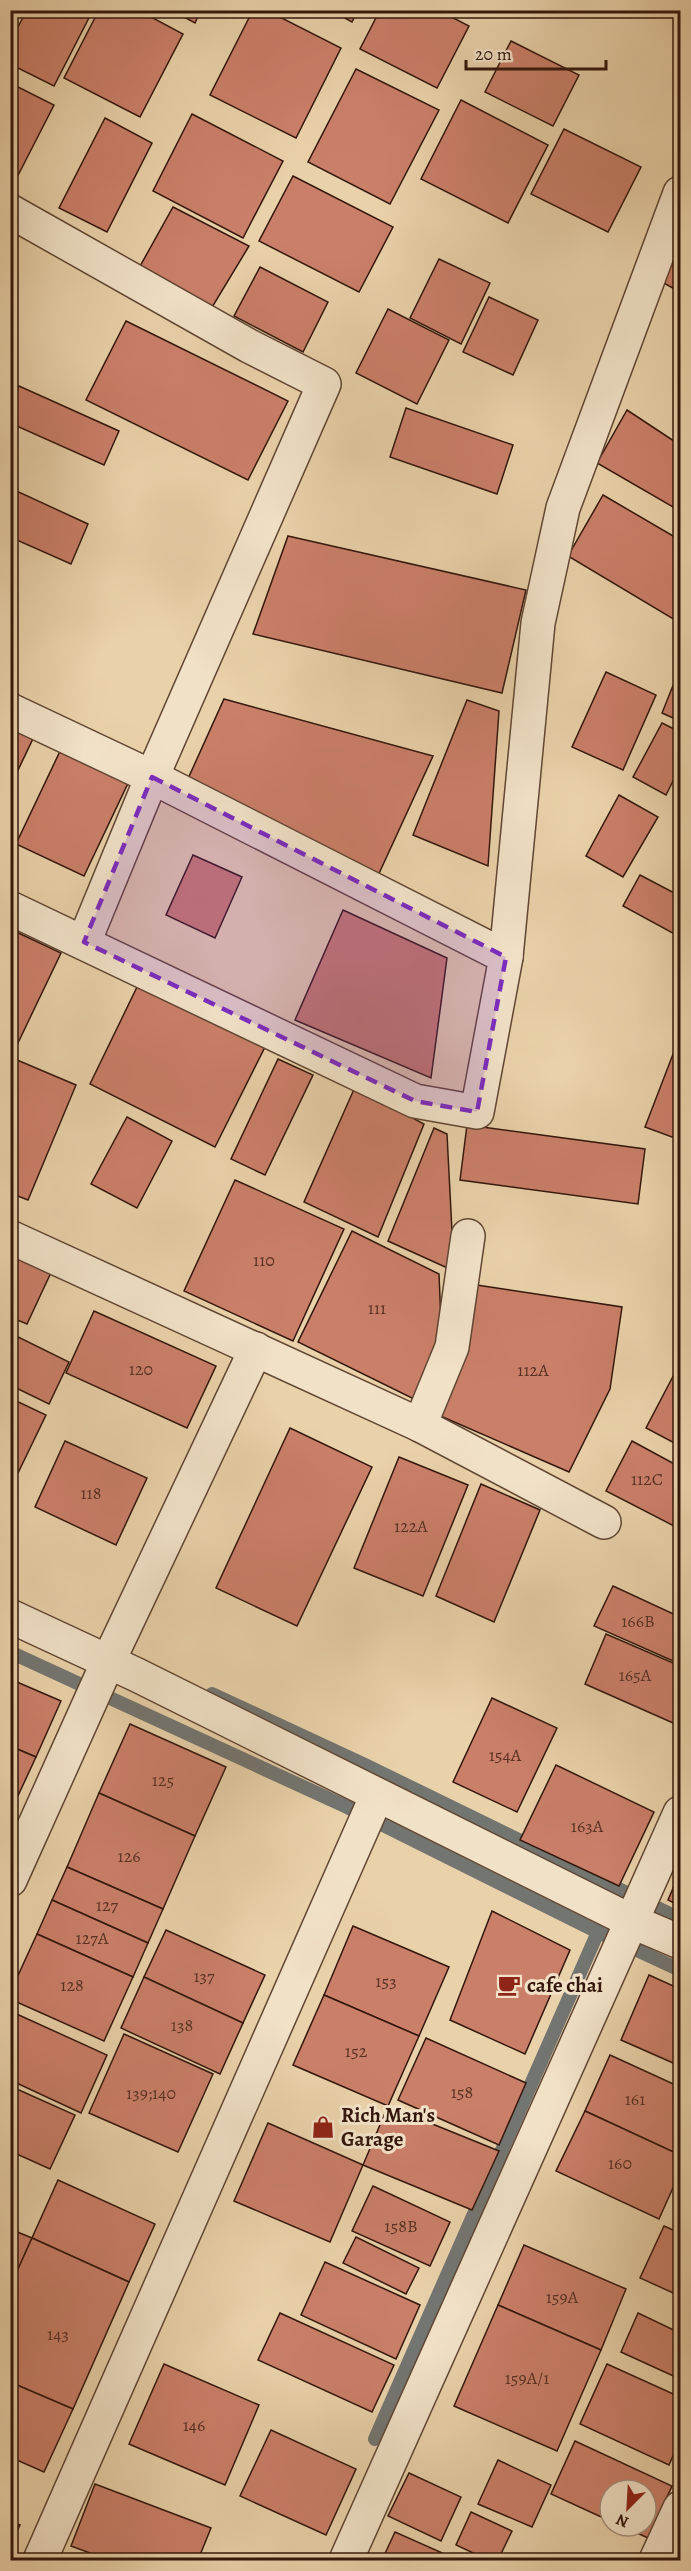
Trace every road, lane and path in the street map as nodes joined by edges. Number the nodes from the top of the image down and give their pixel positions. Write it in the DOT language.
graph roads {
  1 [pos="681,193"];
  2 [pos="10,211"];
  3 [pos="10,710"];
  4 [pos="152,777"];
  5 [pos="10,908"];
  6 [pos="84,942"];
  7 [pos="506,957"];
  8 [pos="468,1236"];
  9 [pos="10,1237"];
  10 [pos="256,1349"];
  11 [pos="420,1425"];
  12 [pos="604,1522"];
  13 [pos="10,1616"];
  14 [pos="108,1662"];
  15 [pos="378,1795"];
  16 [pos="681,1813"];
  17 [pos="10,1880"];
  18 [pos="632,1923"];
  19 [pos="681,1942"];
  20 [pos="681,2508"];
  21 [pos="40,2560"];
  22 [pos="346,2560"];
  23 [pos="656,2560"];
  1 -- 7 [label="street"];
  2 -- 4 [label="street"];
  3 -- 4 [label="street"];
  4 -- 6 [label="street"];
  4 -- 7 [label="street"];
  5 -- 6 [label="street"];
  6 -- 7 [label="street"];
  8 -- 11 [label="street"];
  9 -- 10 [label="street"];
  10 -- 11 [label="street"];
  10 -- 14 [label="street"];
  11 -- 12 [label="street"];
  13 -- 14 [label="street"];
  14 -- 15 [label="street"];
  14 -- 17 [label="street"];
  15 -- 18 [label="street"];
  15 -- 21 [label="street"];
  16 -- 18 [label="street"];
  18 -- 19 [label="street"];
  18 -- 22 [label="street"];
  20 -- 23 [label="street"];
}
